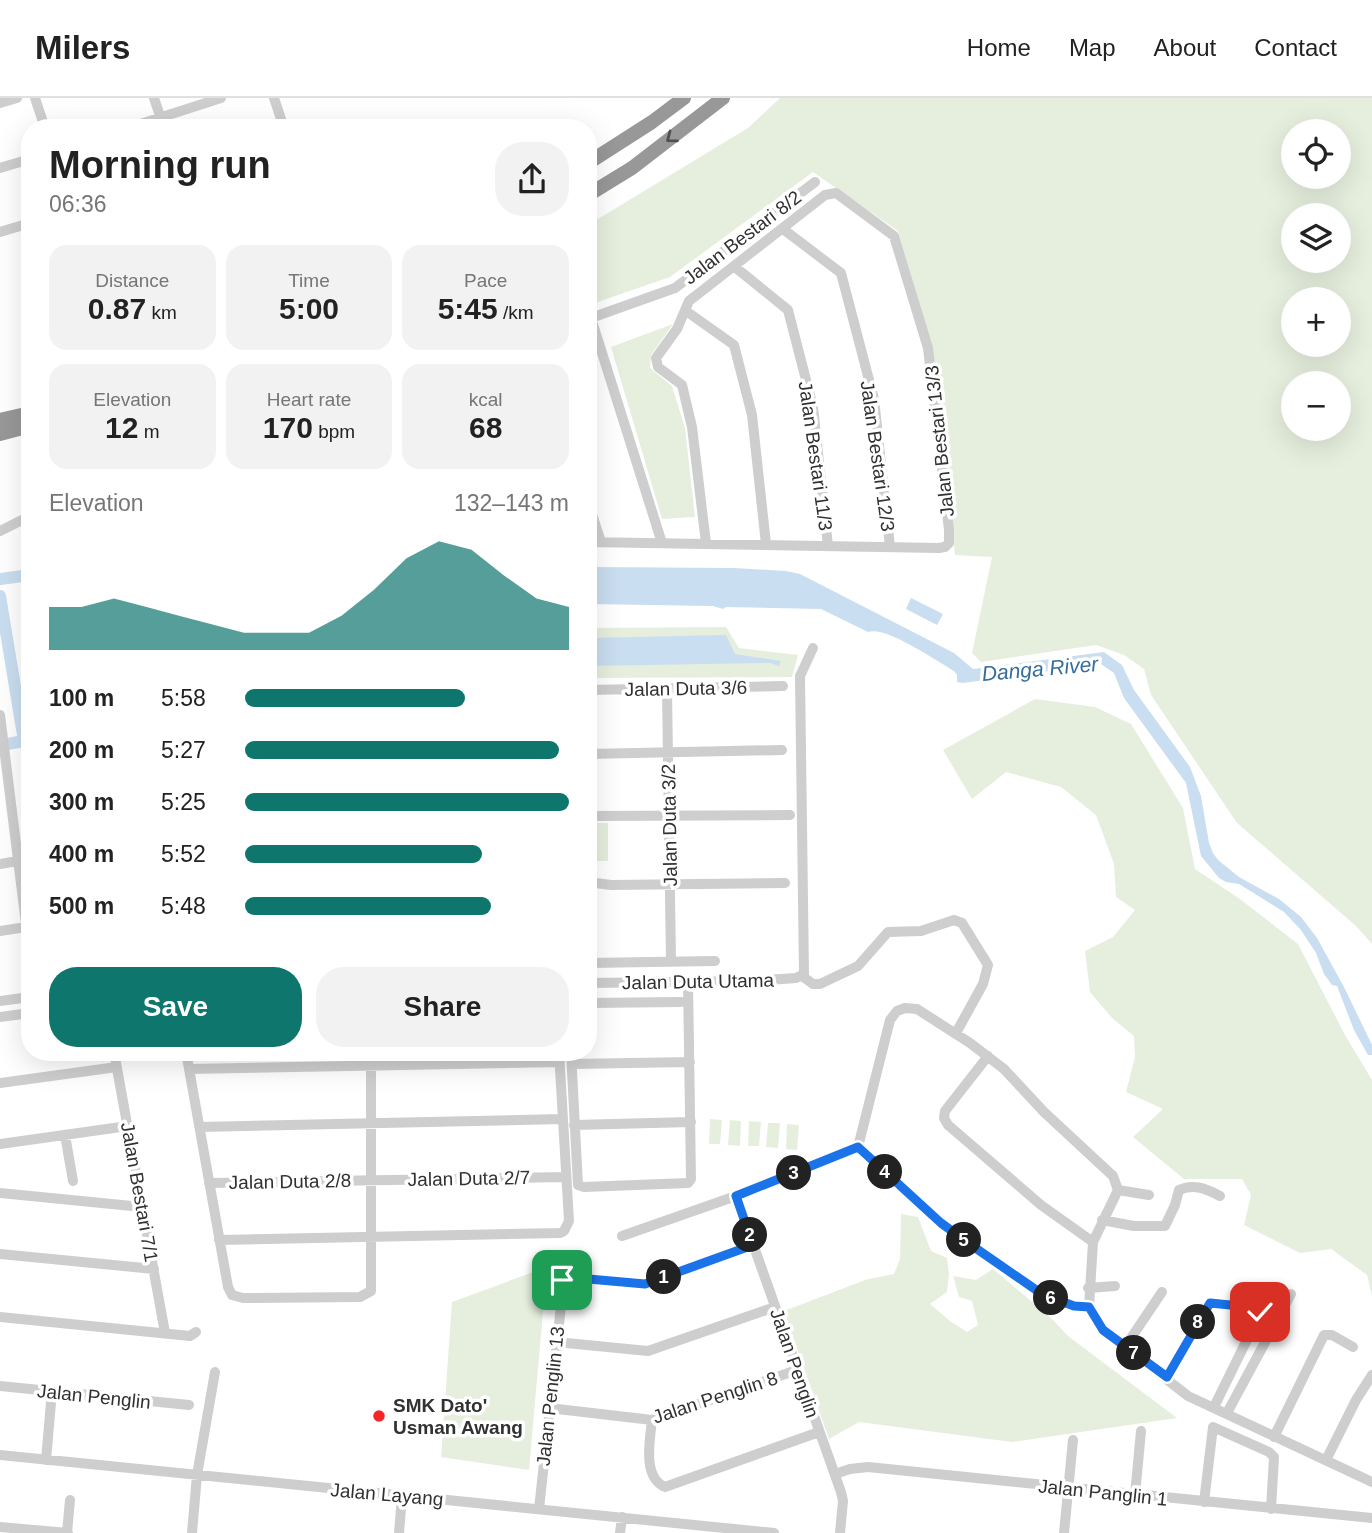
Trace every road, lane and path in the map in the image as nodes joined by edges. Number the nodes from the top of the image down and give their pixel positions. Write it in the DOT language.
graph roads {
  1 [pos="17,98"];
  2 [pos="35,98"];
  3 [pos="154,98"];
  4 [pos="221,98"];
  5 [pos="274,98"];
  6 [pos="684,98"];
  7 [pos="723,98"];
  8 [pos="0,103"];
  9 [pos="42,119"];
  10 [pos="161,119"];
  11 [pos="169,119"];
  12 [pos="281,119"];
  13 [pos="597,157"];
  14 [pos="21,162"];
  15 [pos="0,168"];
  16 [pos="815,181"];
  17 [pos="597,189"];
  18 [pos="21,226"];
  19 [pos="783,229"];
  20 [pos="0,232"];
  21 [pos="735,267"];
  22 [pos="686,311"];
  23 [pos="597,316"];
  24 [pos="597,341"];
  25 [pos="21,415"];
  26 [pos="0,420"];
  27 [pos="21,428"];
  28 [pos="0,434"];
  29 [pos="21,520"];
  30 [pos="597,530"];
  31 [pos="0,531"];
  32 [pos="597,542"];
  33 [pos="601,542"];
  34 [pos="662,543"];
  35 [pos="706,543"];
  36 [pos="766,544"];
  37 [pos="828,546"];
  38 [pos="890,547"];
  39 [pos="813,648"];
  40 [pos="783,686"];
  41 [pos="667,689"];
  42 [pos="597,690"];
  43 [pos="0,715"];
  44 [pos="782,750"];
  45 [pos="668,752"];
  46 [pos="597,754"];
  47 [pos="4,796"];
  48 [pos="790,815"];
  49 [pos="597,816"];
  50 [pos="669,816"];
  51 [pos="17,861"];
  52 [pos="0,864"];
  53 [pos="597,883"];
  54 [pos="785,883"];
  55 [pos="670,884"];
  56 [pos="611,885"];
  57 [pos="597,886"];
  58 [pos="21,890"];
  59 [pos="21,928"];
  60 [pos="0,931"];
  61 [pos="671,961"];
  62 [pos="715,961"];
  63 [pos="597,964"];
  64 [pos="804,974"];
  65 [pos="688,982"];
  66 [pos="597,983"];
  67 [pos="21,998"];
  68 [pos="0,1001"];
  69 [pos="681,1002"];
  70 [pos="597,1003"];
  71 [pos="21,1014"];
  72 [pos="0,1017"];
  73 [pos="956,1033"];
  74 [pos="988,1056"];
  75 [pos="116,1061"];
  76 [pos="188,1061"];
  77 [pos="371,1061"];
  78 [pos="465,1061"];
  79 [pos="559,1061"];
  80 [pos="572,1061"];
  81 [pos="690,1062"];
  82 [pos="371,1065"];
  83 [pos="572,1065"];
  84 [pos="117,1067"];
  85 [pos="189,1069"];
  86 [pos="0,1083"];
  87 [pos="563,1119"];
  88 [pos="691,1122"];
  89 [pos="371,1123"];
  90 [pos="574,1125"];
  91 [pos="128,1126"];
  92 [pos="200,1126"];
  93 [pos="65,1135"];
  94 [pos="0,1144"];
  95 [pos="858,1147"];
  96 [pos="566,1177"];
  97 [pos="371,1180"];
  98 [pos="74,1181"];
  99 [pos="209,1183"];
  100 [pos="1118,1190"];
  101 [pos="0,1193"];
  102 [pos="1149,1195"];
  103 [pos="736,1196"];
  104 [pos="1220,1196"];
  105 [pos="142,1207"];
  106 [pos="1102,1220"];
  107 [pos="622,1236"];
  108 [pos="372,1237"];
  109 [pos="219,1240"];
  110 [pos="1093,1242"];
  111 [pos="753,1245"];
  112 [pos="0,1254"];
  113 [pos="154,1269"];
  114 [pos="1115,1286"];
  115 [pos="1088,1288"];
  116 [pos="1162,1292"];
  117 [pos="1291,1294"];
  118 [pos="1269,1297"];
  119 [pos="775,1307"];
  120 [pos="1089,1307"];
  121 [pos="1260,1312"];
  122 [pos="0,1317"];
  123 [pos="197,1332"];
  124 [pos="165,1333"];
  125 [pos="556,1342"];
  126 [pos="1125,1347"];
  127 [pos="1353,1347"];
  128 [pos="797,1370"];
  129 [pos="215,1372"];
  130 [pos="1372,1376"];
  131 [pos="1167,1377"];
  132 [pos="0,1386"];
  133 [pos="52,1391"];
  134 [pos="188,1405"];
  135 [pos="1214,1406"];
  136 [pos="549,1408"];
  137 [pos="1227,1413"];
  138 [pos="652,1420"];
  139 [pos="1141,1431"];
  140 [pos="819,1432"];
  141 [pos="1274,1437"];
  142 [pos="1073,1440"];
  143 [pos="0,1455"];
  144 [pos="46,1460"];
  145 [pos="1326,1460"];
  146 [pos="835,1474"];
  147 [pos="197,1475"];
  148 [pos="1372,1482"];
  149 [pos="1068,1488"];
  150 [pos="1135,1495"];
  151 [pos="402,1496"];
  152 [pos="70,1500"];
  153 [pos="1204,1502"];
  154 [pos="539,1509"];
  155 [pos="1271,1509"];
  156 [pos="622,1517"];
  157 [pos="1372,1518"];
  158 [pos="0,1527"];
  159 [pos="67,1533"];
  160 [pos="192,1533"];
  161 [pos="399,1533"];
  162 [pos="620,1533"];
  163 [pos="774,1533"];
  164 [pos="840,1533"];
  165 [pos="1064,1533"];
  1 -- 8 [label="street"];
  2 -- 9 [label="street"];
  3 -- 10 [label="street"];
  4 -- 11 [label="street"];
  5 -- 12 [label="street"];
  6 -- 13 [label="highway"];
  7 -- 17 [label="highway, one-way"];
  14 -- 15 [label="street"];
  16 -- 23 [label="street, Jalan Bestari 8/2"];
  18 -- 20 [label="street"];
  19 -- 21 [label="street"];
  19 -- 38 [label="street, Jalan Bestari 12/3"];
  19 -- 38 [label="street, Jalan Bestari 13/3"];
  21 -- 22 [label="street"];
  21 -- 37 [label="street, Jalan Bestari 11/3"];
  22 -- 35 [label="street"];
  22 -- 36 [label="street"];
  24 -- 34 [label="street"];
  25 -- 26 [label="highway"];
  27 -- 28 [label="highway"];
  29 -- 31 [label="street"];
  30 -- 33 [label="street"];
  32 -- 33 [label="street, Jalan Bestari 13/3"];
  33 -- 34 [label="street, Jalan Bestari 13/3"];
  34 -- 35 [label="street, Jalan Bestari 13/3"];
  35 -- 36 [label="street, Jalan Bestari 13/3"];
  36 -- 37 [label="street, Jalan Bestari 13/3"];
  37 -- 38 [label="street, Jalan Bestari 13/3"];
  39 -- 64 [label="street"];
  40 -- 41 [label="street, Jalan Duta 3/6"];
  41 -- 42 [label="street, Jalan Duta 3/6"];
  41 -- 45 [label="street, Jalan Duta 3/2"];
  43 -- 47 [label="street"];
  44 -- 45 [label="street"];
  45 -- 46 [label="street"];
  45 -- 50 [label="street, Jalan Duta 3/2"];
  47 -- 51 [label="street"];
  48 -- 50 [label="street"];
  49 -- 50 [label="street"];
  50 -- 55 [label="street, Jalan Duta 3/2"];
  51 -- 52 [label="street"];
  51 -- 58 [label="street"];
  53 -- 56 [label="street"];
  54 -- 55 [label="street"];
  55 -- 56 [label="street"];
  55 -- 61 [label="street, Jalan Duta 3/2"];
  56 -- 57 [label="street"];
  59 -- 60 [label="street"];
  61 -- 62 [label="street"];
  61 -- 63 [label="street"];
  64 -- 65 [label="street, Jalan Duta Utama"];
  64 -- 73 [label="street, Jalan Duta Utama"];
  65 -- 66 [label="street, Jalan Duta Utama"];
  65 -- 81 [label="street"];
  67 -- 68 [label="street"];
  69 -- 70 [label="street"];
  71 -- 72 [label="street"];
  73 -- 74 [label="street"];
  73 -- 95 [label="street"];
  74 -- 100 [label="street"];
  74 -- 110 [label="street"];
  75 -- 84 [label="street, Jalan Bestari 7/1"];
  76 -- 85 [label="street"];
  77 -- 82 [label="street"];
  78 -- 82 [label="street"];
  79 -- 87 [label="street"];
  80 -- 83 [label="street"];
  81 -- 83 [label="street"];
  81 -- 88 [label="street"];
  82 -- 85 [label="street"];
  82 -- 89 [label="street"];
  83 -- 90 [label="street"];
  84 -- 86 [label="street"];
  84 -- 91 [label="street, Jalan Bestari 7/1"];
  85 -- 92 [label="street"];
  87 -- 89 [label="street"];
  87 -- 96 [label="street"];
  88 -- 90 [label="street"];
  88 -- 90 [label="street"];
  89 -- 92 [label="street"];
  89 -- 97 [label="street"];
  91 -- 93 [label="street"];
  91 -- 105 [label="street, Jalan Bestari 7/1"];
  92 -- 99 [label="street"];
  93 -- 94 [label="street"];
  93 -- 98 [label="street"];
  95 -- 103 [label="street"];
  95 -- 120 [label="street"];
  96 -- 97 [label="street, Jalan Duta 2/7"];
  96 -- 108 [label="street"];
  97 -- 99 [label="street, Jalan Duta 2/8"];
  97 -- 108 [label="street"];
  99 -- 109 [label="street"];
  100 -- 102 [label="street"];
  100 -- 106 [label="street"];
  101 -- 105 [label="street"];
  103 -- 107 [label="street"];
  103 -- 111 [label="street, Jalan Penglin"];
  104 -- 106 [label="street"];
  105 -- 113 [label="street, Jalan Bestari 7/1"];
  106 -- 110 [label="street"];
  108 -- 109 [label="street"];
  108 -- 109 [label="street"];
  110 -- 115 [label="street"];
  111 -- 119 [label="street, Jalan Penglin"];
  111 -- 125 [label="street, Jalan Penglin 13"];
  112 -- 113 [label="street"];
  113 -- 124 [label="street, Jalan Bestari 7/1"];
  114 -- 115 [label="street"];
  115 -- 120 [label="street"];
  116 -- 126 [label="street"];
  117 -- 137 [label="street"];
  118 -- 121 [label="street"];
  119 -- 125 [label="street"];
  119 -- 128 [label="street, Jalan Penglin"];
  120 -- 126 [label="street"];
  121 -- 131 [label="street"];
  121 -- 135 [label="street"];
  122 -- 124 [label="street"];
  123 -- 124 [label="street"];
  125 -- 136 [label="street, Jalan Penglin 13"];
  126 -- 131 [label="street"];
  127 -- 141 [label="street"];
  128 -- 138 [label="street, Jalan Penglin 8"];
  128 -- 140 [label="street, Jalan Penglin"];
  129 -- 147 [label="street"];
  130 -- 145 [label="street"];
  131 -- 135 [label="street"];
  132 -- 133 [label="street, Jalan Penglin"];
  133 -- 134 [label="street, Jalan Penglin"];
  133 -- 144 [label="street"];
  135 -- 137 [label="street"];
  136 -- 138 [label="street, Jalan Penglin 8"];
  136 -- 154 [label="street, Jalan Penglin 13"];
  137 -- 141 [label="street"];
  138 -- 140 [label="street"];
  139 -- 150 [label="street"];
  140 -- 146 [label="street, Jalan Penglin"];
  141 -- 145 [label="street"];
  142 -- 149 [label="street"];
  143 -- 144 [label="street, Jalan Layang"];
  144 -- 147 [label="street, Jalan Layang"];
  145 -- 148 [label="street"];
  146 -- 149 [label="street, Jalan Panglin 1"];
  146 -- 164 [label="street, Jalan Penglin"];
  147 -- 151 [label="street, Jalan Layang"];
  147 -- 160 [label="street"];
  149 -- 150 [label="street, Jalan Panglin 1"];
  149 -- 165 [label="street"];
  150 -- 153 [label="street, Jalan Panglin 1"];
  151 -- 154 [label="street, Jalan Layang"];
  151 -- 161 [label="street"];
  152 -- 159 [label="street"];
  153 -- 155 [label="street, Jalan Panglin 1"];
  153 -- 155 [label="street"];
  154 -- 156 [label="street, Jalan Layang"];
  155 -- 157 [label="street, Jalan Panglin 1"];
  156 -- 162 [label="street"];
  156 -- 163 [label="street, Jalan Layang"];
  158 -- 159 [label="street"];
}
